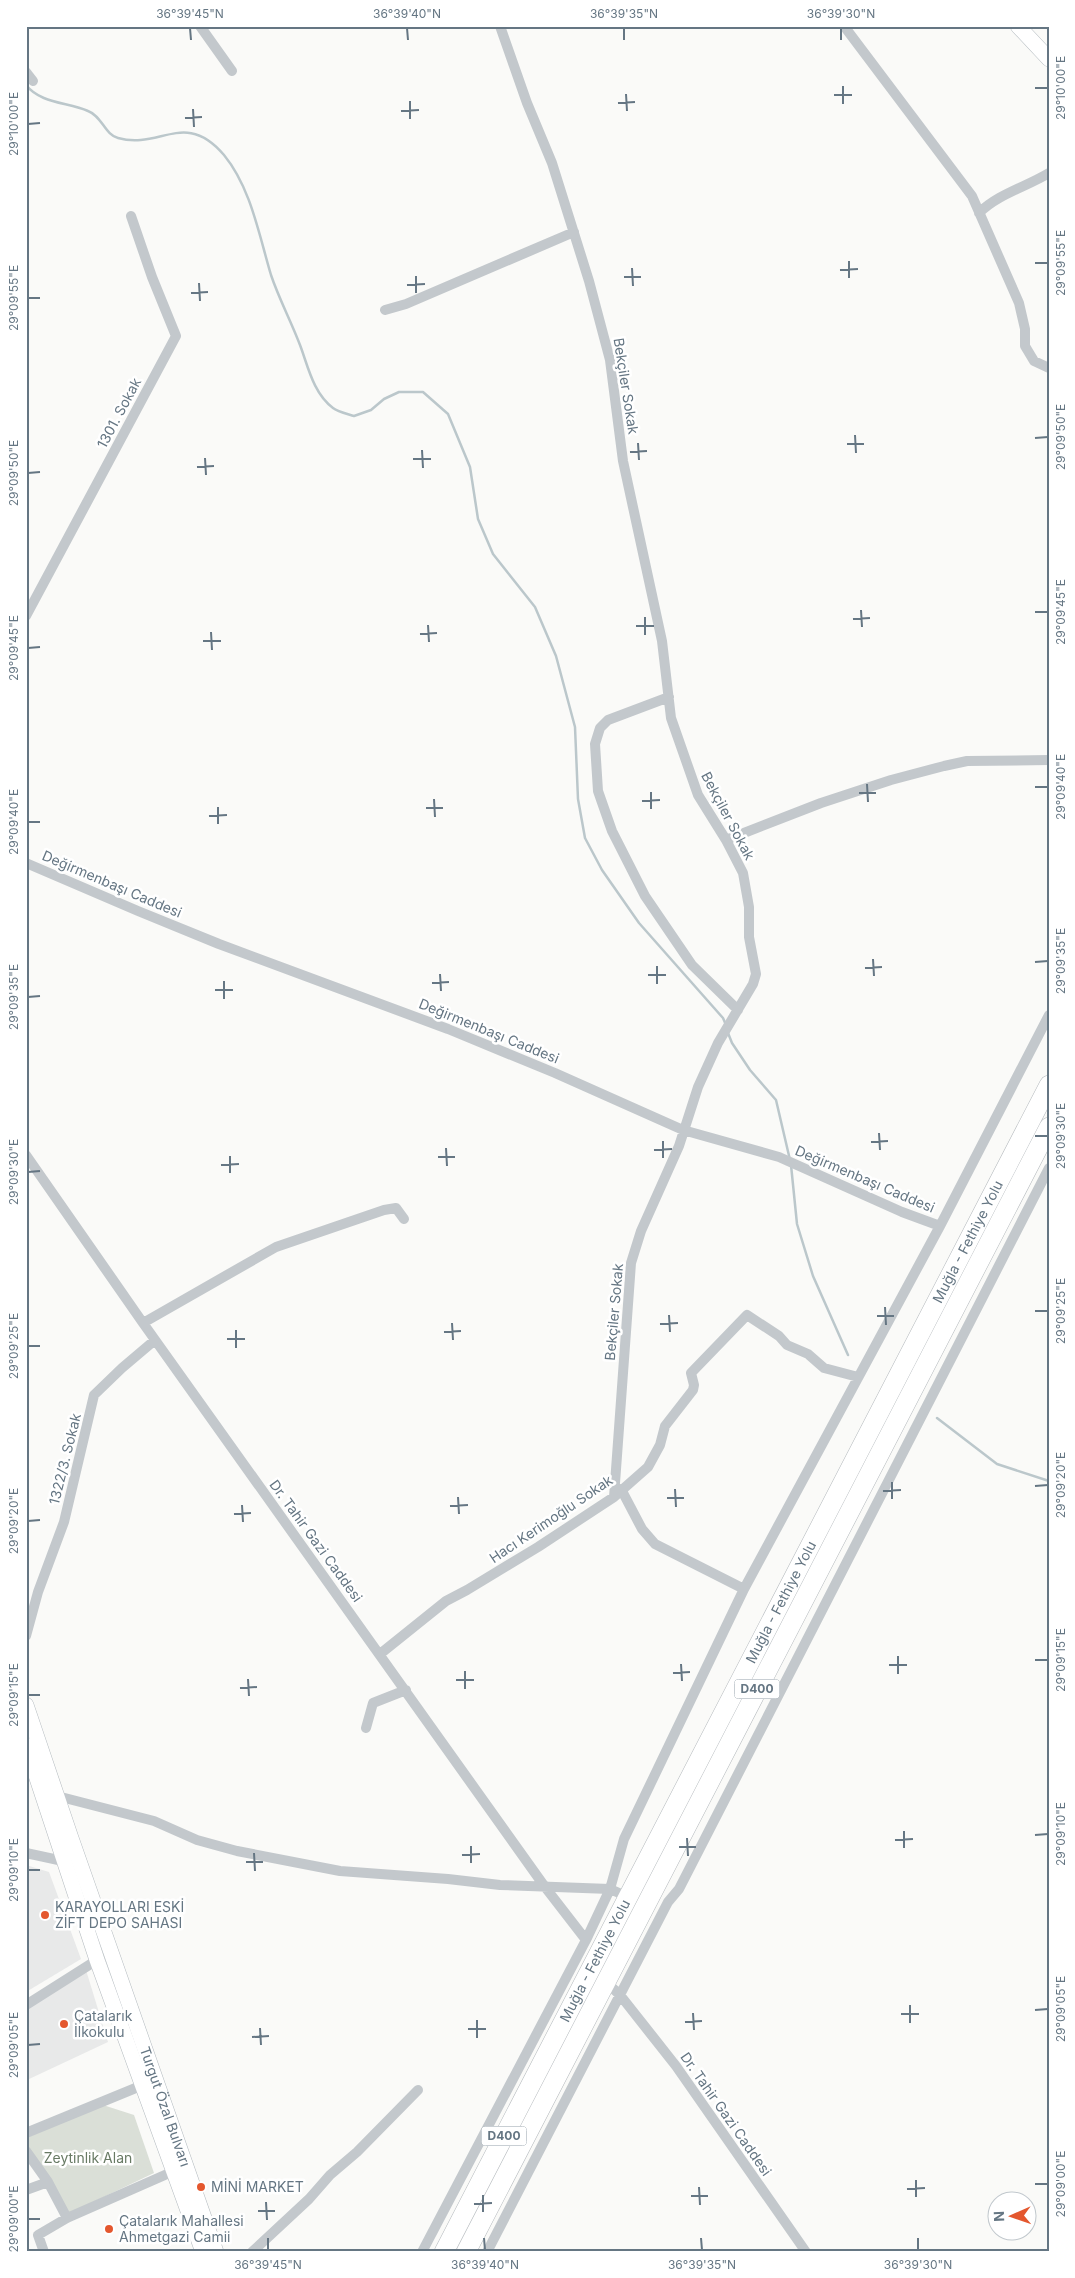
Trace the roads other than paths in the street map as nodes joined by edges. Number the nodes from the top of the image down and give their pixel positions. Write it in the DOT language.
graph roads {
  1 [pos="200,26"];
  2 [pos="500,26"];
  3 [pos="844,26"];
  4 [pos="1018,26"];
  5 [pos="1049,59"];
  6 [pos="232,71"];
  7 [pos="26,72"];
  8 [pos="33,81"];
  9 [pos="1049,173"];
  10 [pos="979,212"];
  11 [pos="131,216"];
  12 [pos="574,232"];
  13 [pos="385,310"];
  14 [pos="1049,368"];
  15 [pos="26,616"];
  16 [pos="669,697"];
  17 [pos="1049,760"];
  18 [pos="726,840"];
  19 [pos="26,863"];
  20 [pos="738,1010"];
  21 [pos="1049,1016"];
  22 [pos="1049,1085"];
  23 [pos="1049,1126"];
  24 [pos="683,1130"];
  25 [pos="26,1156"];
  26 [pos="1049,1168"];
  27 [pos="1045,1184"];
  28 [pos="404,1219"];
  29 [pos="940,1226"];
  30 [pos="143,1324"];
  31 [pos="155,1340"];
  32 [pos="934,1347"];
  33 [pos="952,1355"];
  34 [pos="858,1377"];
  35 [pos="617,1493"];
  36 [pos="744,1589"];
  37 [pos="26,1636"];
  38 [pos="380,1654"];
  39 [pos="406,1690"];
  40 [pos="26,1705"];
  41 [pos="366,1728"];
  42 [pos="26,1745"];
  43 [pos="57,1796"];
  44 [pos="26,1854"];
  45 [pos="63,1860"];
  46 [pos="545,1887"];
  47 [pos="610,1889"];
  48 [pos="628,1897"];
  49 [pos="586,1940"];
  50 [pos="97,1960"];
  51 [pos="606,1982"];
  52 [pos="620,1995"];
  53 [pos="26,2005"];
  54 [pos="143,2085"];
  55 [pos="418,2090"];
  56 [pos="26,2134"];
  57 [pos="26,2151"];
  58 [pos="174,2171"];
  59 [pos="48,2182"];
  60 [pos="26,2190"];
  61 [pos="67,2218"];
  62 [pos="44,2252"];
  63 [pos="203,2252"];
  64 [pos="216,2252"];
  65 [pos="252,2252"];
  66 [pos="422,2252"];
  67 [pos="444,2252"];
  68 [pos="466,2252"];
  69 [pos="487,2252"];
  70 [pos="806,2252"];
  1 -- 6 [label="street"];
  2 -- 12 [label="street, Bekçiler Sokak"];
  3 -- 10 [label="street"];
  4 -- 5 [label="main road"];
  7 -- 8 [label="street"];
  9 -- 10 [label="street"];
  10 -- 14 [label="street"];
  11 -- 15 [label="street, 1301. Sokak"];
  12 -- 13 [label="street"];
  12 -- 16 [label="street, Bekçiler Sokak"];
  16 -- 18 [label="street, Bekçiler Sokak"];
  16 -- 20 [label="street"];
  17 -- 18 [label="street"];
  18 -- 20 [label="street, Bekçiler Sokak"];
  19 -- 24 [label="street, Değirmenbaşı Caddesi"];
  20 -- 24 [label="street, Bekçiler Sokak"];
  21 -- 29 [label="street"];
  22 -- 48 [label="highway, Muğla - Fethiye Yolu / D400"];
  23 -- 32 [label="highway, Muğla - Fethiye Yolu / D400"];
  24 -- 29 [label="street, Değirmenbaşı Caddesi"];
  24 -- 35 [label="street, Bekçiler Sokak"];
  25 -- 30 [label="street, Dr. Tahir Gazi Caddesi"];
  26 -- 27 [label="street"];
  27 -- 33 [label="street"];
  28 -- 30 [label="street"];
  29 -- 34 [label="street"];
  30 -- 31 [label="street, Dr. Tahir Gazi Caddesi"];
  31 -- 37 [label="street, 1322/3. Sokak"];
  31 -- 38 [label="street, Dr. Tahir Gazi Caddesi"];
  32 -- 33 [label="street"];
  32 -- 51 [label="highway, Muğla - Fethiye Yolu / D400"];
  33 -- 52 [label="street"];
  34 -- 35 [label="street, Hacı Kerimoğlu Sokak"];
  34 -- 36 [label="street"];
  35 -- 36 [label="street"];
  35 -- 38 [label="street, Hacı Kerimoğlu Sokak"];
  36 -- 47 [label="street"];
  38 -- 39 [label="street, Dr. Tahir Gazi Caddesi"];
  39 -- 41 [label="street"];
  39 -- 46 [label="street, Dr. Tahir Gazi Caddesi"];
  40 -- 43 [label="main road, Turgut Özal Bulvarı"];
  42 -- 45 [label="main road, Turgut Özal Bulvarı"];
  43 -- 46 [label="street"];
  43 -- 64 [label="main road, Turgut Özal Bulvarı"];
  44 -- 45 [label="street"];
  45 -- 50 [label="main road, Turgut Özal Bulvarı"];
  46 -- 47 [label="street"];
  46 -- 49 [label="street, Dr. Tahir Gazi Caddesi"];
  47 -- 48 [label="street"];
  47 -- 49 [label="street"];
  48 -- 67 [label="highway, Muğla - Fethiye Yolu / D400"];
  49 -- 66 [label="street"];
  50 -- 53 [label="street"];
  50 -- 54 [label="main road, Turgut Özal Bulvarı"];
  51 -- 52 [label="street, Dr. Tahir Gazi Caddesi"];
  51 -- 68 [label="highway, Muğla - Fethiye Yolu / D400"];
  52 -- 69 [label="street"];
  52 -- 70 [label="street, Dr. Tahir Gazi Caddesi"];
  54 -- 56 [label="street"];
  54 -- 58 [label="main road, Turgut Özal Bulvarı"];
  55 -- 65 [label="street"];
  57 -- 59 [label="street"];
  58 -- 61 [label="street"];
  58 -- 63 [label="main road, Turgut Özal Bulvarı"];
  59 -- 60 [label="street"];
  59 -- 61 [label="street"];
  61 -- 62 [label="street"];
}
